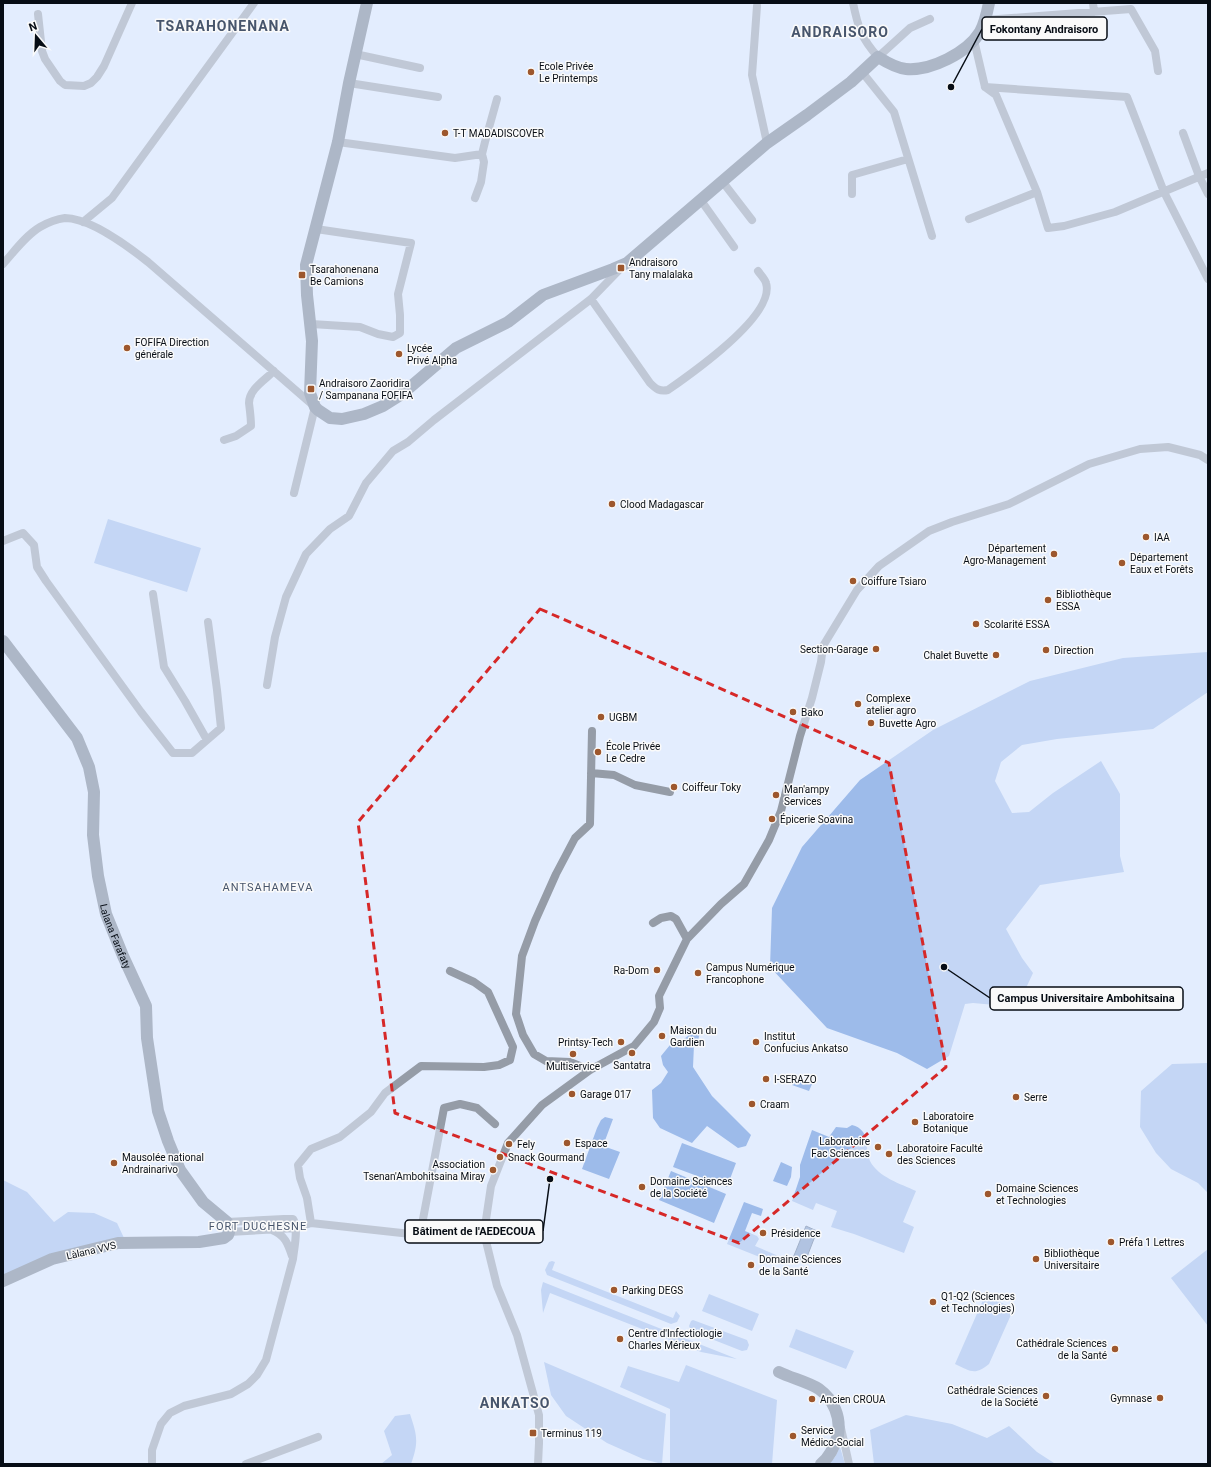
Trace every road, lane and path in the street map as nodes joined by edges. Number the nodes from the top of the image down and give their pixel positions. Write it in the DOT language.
graph roads {
  1 [pos="132,3"];
  2 [pos="254,3"];
  3 [pos="366,3"];
  4 [pos="853,3"];
  5 [pos="988,3"];
  6 [pos="1092,3"];
  7 [pos="757,6"];
  8 [pos="1094,12"];
  9 [pos="38,14"];
  10 [pos="930,19"];
  11 [pos="985,20"];
  12 [pos="974,40"];
  13 [pos="355,54"];
  14 [pos="878,57"];
  15 [pos="420,68"];
  16 [pos="1158,71"];
  17 [pos="862,72"];
  18 [pos="349,83"];
  19 [pos="985,87"];
  20 [pos="438,97"];
  21 [pos="497,99"];
  22 [pos="1183,134"];
  23 [pos="338,142"];
  24 [pos="767,143"];
  25 [pos="482,154"];
  26 [pos="908,159"];
  27 [pos="1208,173"];
  28 [pos="1199,176"];
  29 [pos="722,181"];
  30 [pos="1037,192"];
  31 [pos="1164,192"];
  32 [pos="852,194"];
  33 [pos="1208,194"];
  34 [pos="475,198"];
  35 [pos="700,199"];
  36 [pos="968,219"];
  37 [pos="752,220"];
  38 [pos="83,222"];
  39 [pos="316,228"];
  40 [pos="932,236"];
  41 [pos="734,246"];
  42 [pos="626,263"];
  43 [pos="3,264"];
  44 [pos="758,271"];
  45 [pos="1208,279"];
  46 [pos="591,299"];
  47 [pos="311,324"];
  48 [pos="274,371"];
  49 [pos="315,407"];
  50 [pos="224,440"];
  51 [pos="1208,460"];
  52 [pos="294,493"];
  53 [pos="3,541"];
  54 [pos="153,594"];
  55 [pos="208,622"];
  56 [pos="3,640"];
  57 [pos="267,685"];
  58 [pos="592,731"];
  59 [pos="207,740"];
  60 [pos="591,772"];
  61 [pos="670,792"];
  62 [pos="653,923"];
  63 [pos="687,939"];
  64 [pos="450,971"];
  65 [pos="590,1070"];
  66 [pos="495,1124"];
  67 [pos="311,1223"];
  68 [pos="228,1227"];
  69 [pos="296,1228"];
  70 [pos="270,1230"];
  71 [pos="293,1258"];
  72 [pos="3,1282"];
  73 [pos="779,1372"];
  74 [pos="840,1425"];
  75 [pos="318,1437"];
  76 [pos="152,1464"];
  77 [pos="246,1464"];
  78 [pos="538,1464"];
  79 [pos="821,1464"];
  80 [pos="849,1464"];
  1 -- 9 [label="street"];
  2 -- 38 [label="street"];
  3 -- 13 [label="street"];
  4 -- 14 [label="street"];
  5 -- 11 [label="street"];
  6 -- 8 [label="street"];
  7 -- 24 [label="street"];
  8 -- 11 [label="street"];
  8 -- 16 [label="street"];
  10 -- 14 [label="street"];
  11 -- 12 [label="street"];
  12 -- 14 [label="street"];
  12 -- 19 [label="street"];
  13 -- 15 [label="street"];
  13 -- 18 [label="street"];
  14 -- 17 [label="street"];
  17 -- 24 [label="street"];
  17 -- 26 [label="street"];
  18 -- 20 [label="street"];
  18 -- 23 [label="street"];
  19 -- 30 [label="street"];
  19 -- 31 [label="street"];
  21 -- 25 [label="street"];
  22 -- 28 [label="street"];
  23 -- 25 [label="street"];
  23 -- 39 [label="street"];
  24 -- 29 [label="street"];
  25 -- 34 [label="street"];
  26 -- 32 [label="street"];
  26 -- 40 [label="street"];
  27 -- 28 [label="street"];
  28 -- 31 [label="street"];
  28 -- 33 [label="street"];
  29 -- 35 [label="street"];
  29 -- 37 [label="street"];
  30 -- 31 [label="street"];
  30 -- 36 [label="street"];
  31 -- 45 [label="street"];
  35 -- 41 [label="street"];
  35 -- 42 [label="street"];
  38 -- 43 [label="street"];
  38 -- 48 [label="street"];
  39 -- 47 [label="street"];
  39 -- 47 [label="street"];
  42 -- 46 [label="street"];
  42 -- 49 [label="street"];
  44 -- 46 [label="street"];
  46 -- 57 [label="street"];
  47 -- 49 [label="street"];
  48 -- 49 [label="street"];
  48 -- 50 [label="street"];
  49 -- 52 [label="street"];
  51 -- 63 [label="street"];
  53 -- 59 [label="street"];
  54 -- 59 [label="street"];
  55 -- 59 [label="street"];
  56 -- 68 [label="street, Lalana Farafaty"];
  58 -- 60 [label="street"];
  60 -- 61 [label="street"];
  60 -- 65 [label="street"];
  62 -- 63 [label="street"];
  63 -- 65 [label="street"];
  64 -- 67 [label="street"];
  65 -- 78 [label="street"];
  66 -- 67 [label="street"];
  67 -- 69 [label="street"];
  68 -- 69 [label="street"];
  68 -- 70 [label="street"];
  68 -- 72 [label="street, Làlana VVS"];
  69 -- 70 [label="street"];
  69 -- 71 [label="street"];
  70 -- 71 [label="street"];
  71 -- 76 [label="street"];
  73 -- 74 [label="street"];
  74 -- 79 [label="street"];
  74 -- 80 [label="street"];
  75 -- 77 [label="street"];
}
